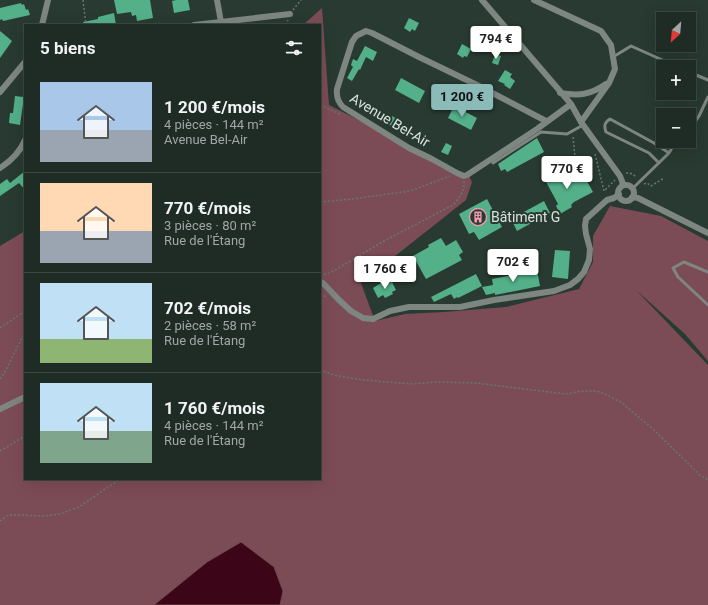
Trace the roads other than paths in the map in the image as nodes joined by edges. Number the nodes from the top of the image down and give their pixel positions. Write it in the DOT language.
graph roads {
  1 [pos="48,0"];
  2 [pos="217,0"];
  3 [pos="482,0"];
  4 [pos="534,0"];
  5 [pos="290,14"];
  6 [pos="42,24"];
  7 [pos="220,24"];
  8 [pos="613,57"];
  9 [pos="662,60"];
  10 [pos="24,63"];
  11 [pos="696,75"];
  12 [pos="708,80"];
  13 [pos="608,83"];
  14 [pos="0,92"];
  15 [pos="560,93"];
  16 [pos="708,97"];
  17 [pos="570,104"];
  18 [pos="696,120"];
  19 [pos="546,121"];
  20 [pos="582,123"];
  21 [pos="24,142"];
  22 [pos="671,148"];
  23 [pos="668,153"];
  24 [pos="493,163"];
  25 [pos="659,163"];
  26 [pos="0,168"];
  27 [pos="623,185"];
  28 [pos="633,188"];
  29 [pos="619,194"];
  30 [pos="632,197"];
  31 [pos="708,233"];
  32 [pos="708,272"];
  33 [pos="321,282"];
  34 [pos="708,305"];
  35 [pos="24,397"];
  36 [pos="0,409"];
  1 -- 6 [label="street"];
  2 -- 7 [label="street"];
  3 -- 15 [label="street"];
  4 -- 8 [label="street"];
  5 -- 7 [label="street"];
  8 -- 9 [label="lane"];
  8 -- 13 [label="street"];
  10 -- 14 [label="street"];
  11 -- 12 [label="lane"];
  13 -- 15 [label="street"];
  13 -- 20 [label="street"];
  15 -- 17 [label="street"];
  16 -- 18 [label="lane"];
  17 -- 19 [label="street"];
  17 -- 20 [label="street"];
  19 -- 19 [label="street, Avenue Bel-Air"];
  20 -- 24 [label="lane"];
  20 -- 27 [label="street"];
  21 -- 26 [label="street"];
  22 -- 23 [label="lane"];
  23 -- 25 [label="lane"];
  23 -- 25 [label="lane"];
  25 -- 28 [label="lane"];
  27 -- 28 [label="street"];
  27 -- 29 [label="street"];
  28 -- 30 [label="street"];
  29 -- 30 [label="street"];
  29 -- 33 [label="street"];
  30 -- 31 [label="street"];
  32 -- 34 [label="lane"];
  35 -- 36 [label="street"];
}
